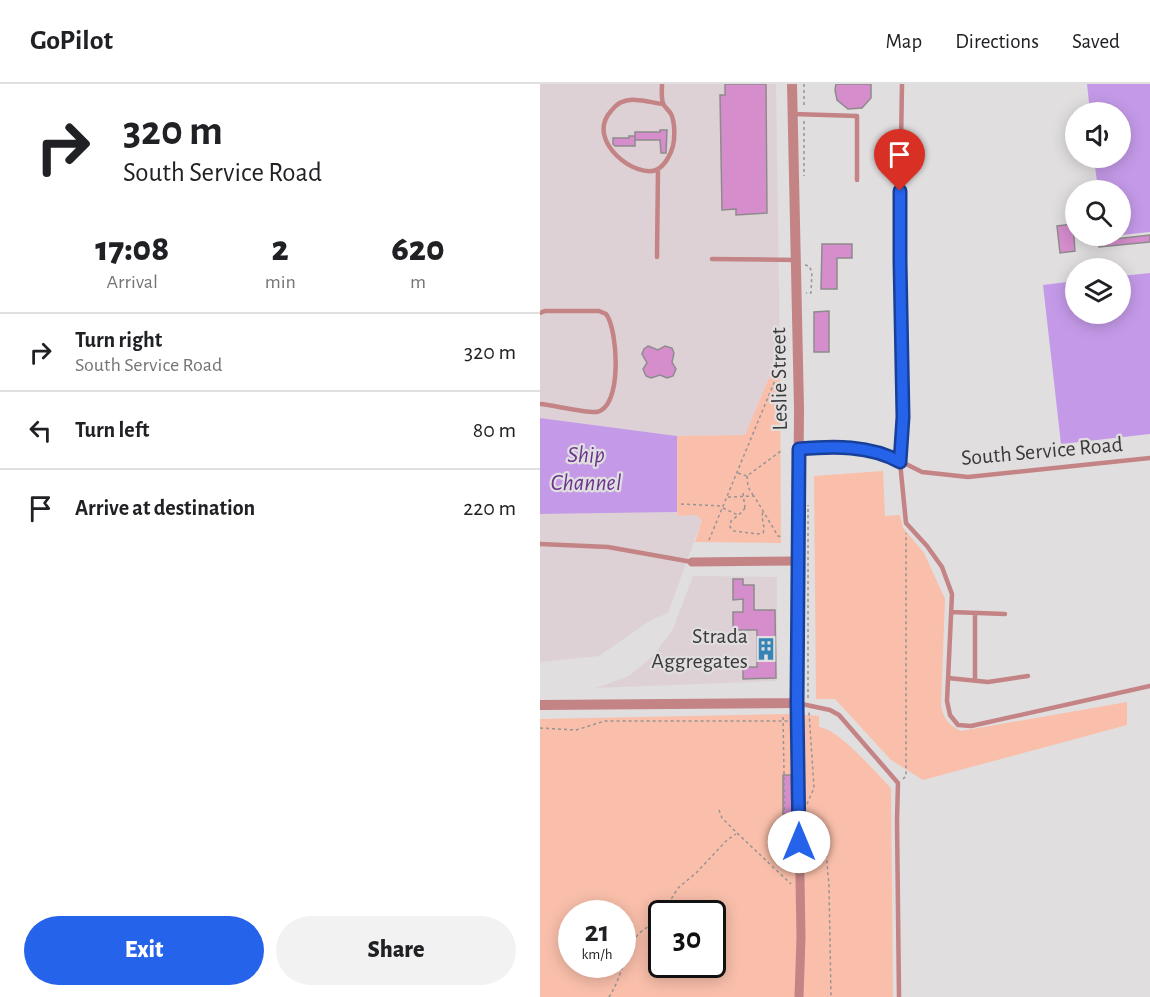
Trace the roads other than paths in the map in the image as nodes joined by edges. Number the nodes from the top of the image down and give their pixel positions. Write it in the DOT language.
graph roads {
  1 [pos="662,84"];
  2 [pos="792,84"];
  3 [pos="902,84"];
  4 [pos="663,104"];
  5 [pos="793,114"];
  6 [pos="658,170"];
  7 [pos="857,180"];
  8 [pos="657,256"];
  9 [pos="712,259"];
  10 [pos="800,262"];
  11 [pos="540,313"];
  12 [pos="540,404"];
  13 [pos="799,449"];
  14 [pos="1150,458"];
  15 [pos="900,462"];
  16 [pos="540,544"];
  17 [pos="798,561"];
  18 [pos="692,562"];
  19 [pos="951,612"];
  20 [pos="975,613"];
  21 [pos="1005,614"];
  22 [pos="1028,676"];
  23 [pos="948,678"];
  24 [pos="975,680"];
  25 [pos="1150,686"];
  26 [pos="797,703"];
  27 [pos="540,705"];
  28 [pos="799,997"];
  29 [pos="899,997"];
  1 -- 4 [label="lane"];
  2 -- 5 [label="street, Leslie Street"];
  3 -- 15 [label="lane"];
  4 -- 6 [label="lane"];
  4 -- 6 [label="lane"];
  5 -- 7 [label="lane"];
  5 -- 10 [label="street, Leslie Street"];
  6 -- 8 [label="lane"];
  9 -- 10 [label="lane"];
  10 -- 13 [label="street, Leslie Street"];
  11 -- 12 [label="lane"];
  13 -- 15 [label="lane, South Service Road"];
  13 -- 17 [label="street, Leslie Street"];
  14 -- 15 [label="lane, South Service Road"];
  15 -- 19 [label="lane"];
  16 -- 18 [label="lane"];
  17 -- 18 [label="street"];
  17 -- 26 [label="street, Leslie Street"];
  19 -- 20 [label="lane"];
  19 -- 23 [label="lane"];
  20 -- 21 [label="lane"];
  20 -- 24 [label="lane"];
  22 -- 24 [label="lane"];
  23 -- 24 [label="lane"];
  23 -- 25 [label="lane"];
  26 -- 27 [label="street"];
  26 -- 28 [label="street, Leslie Street"];
  26 -- 29 [label="lane"];
}
